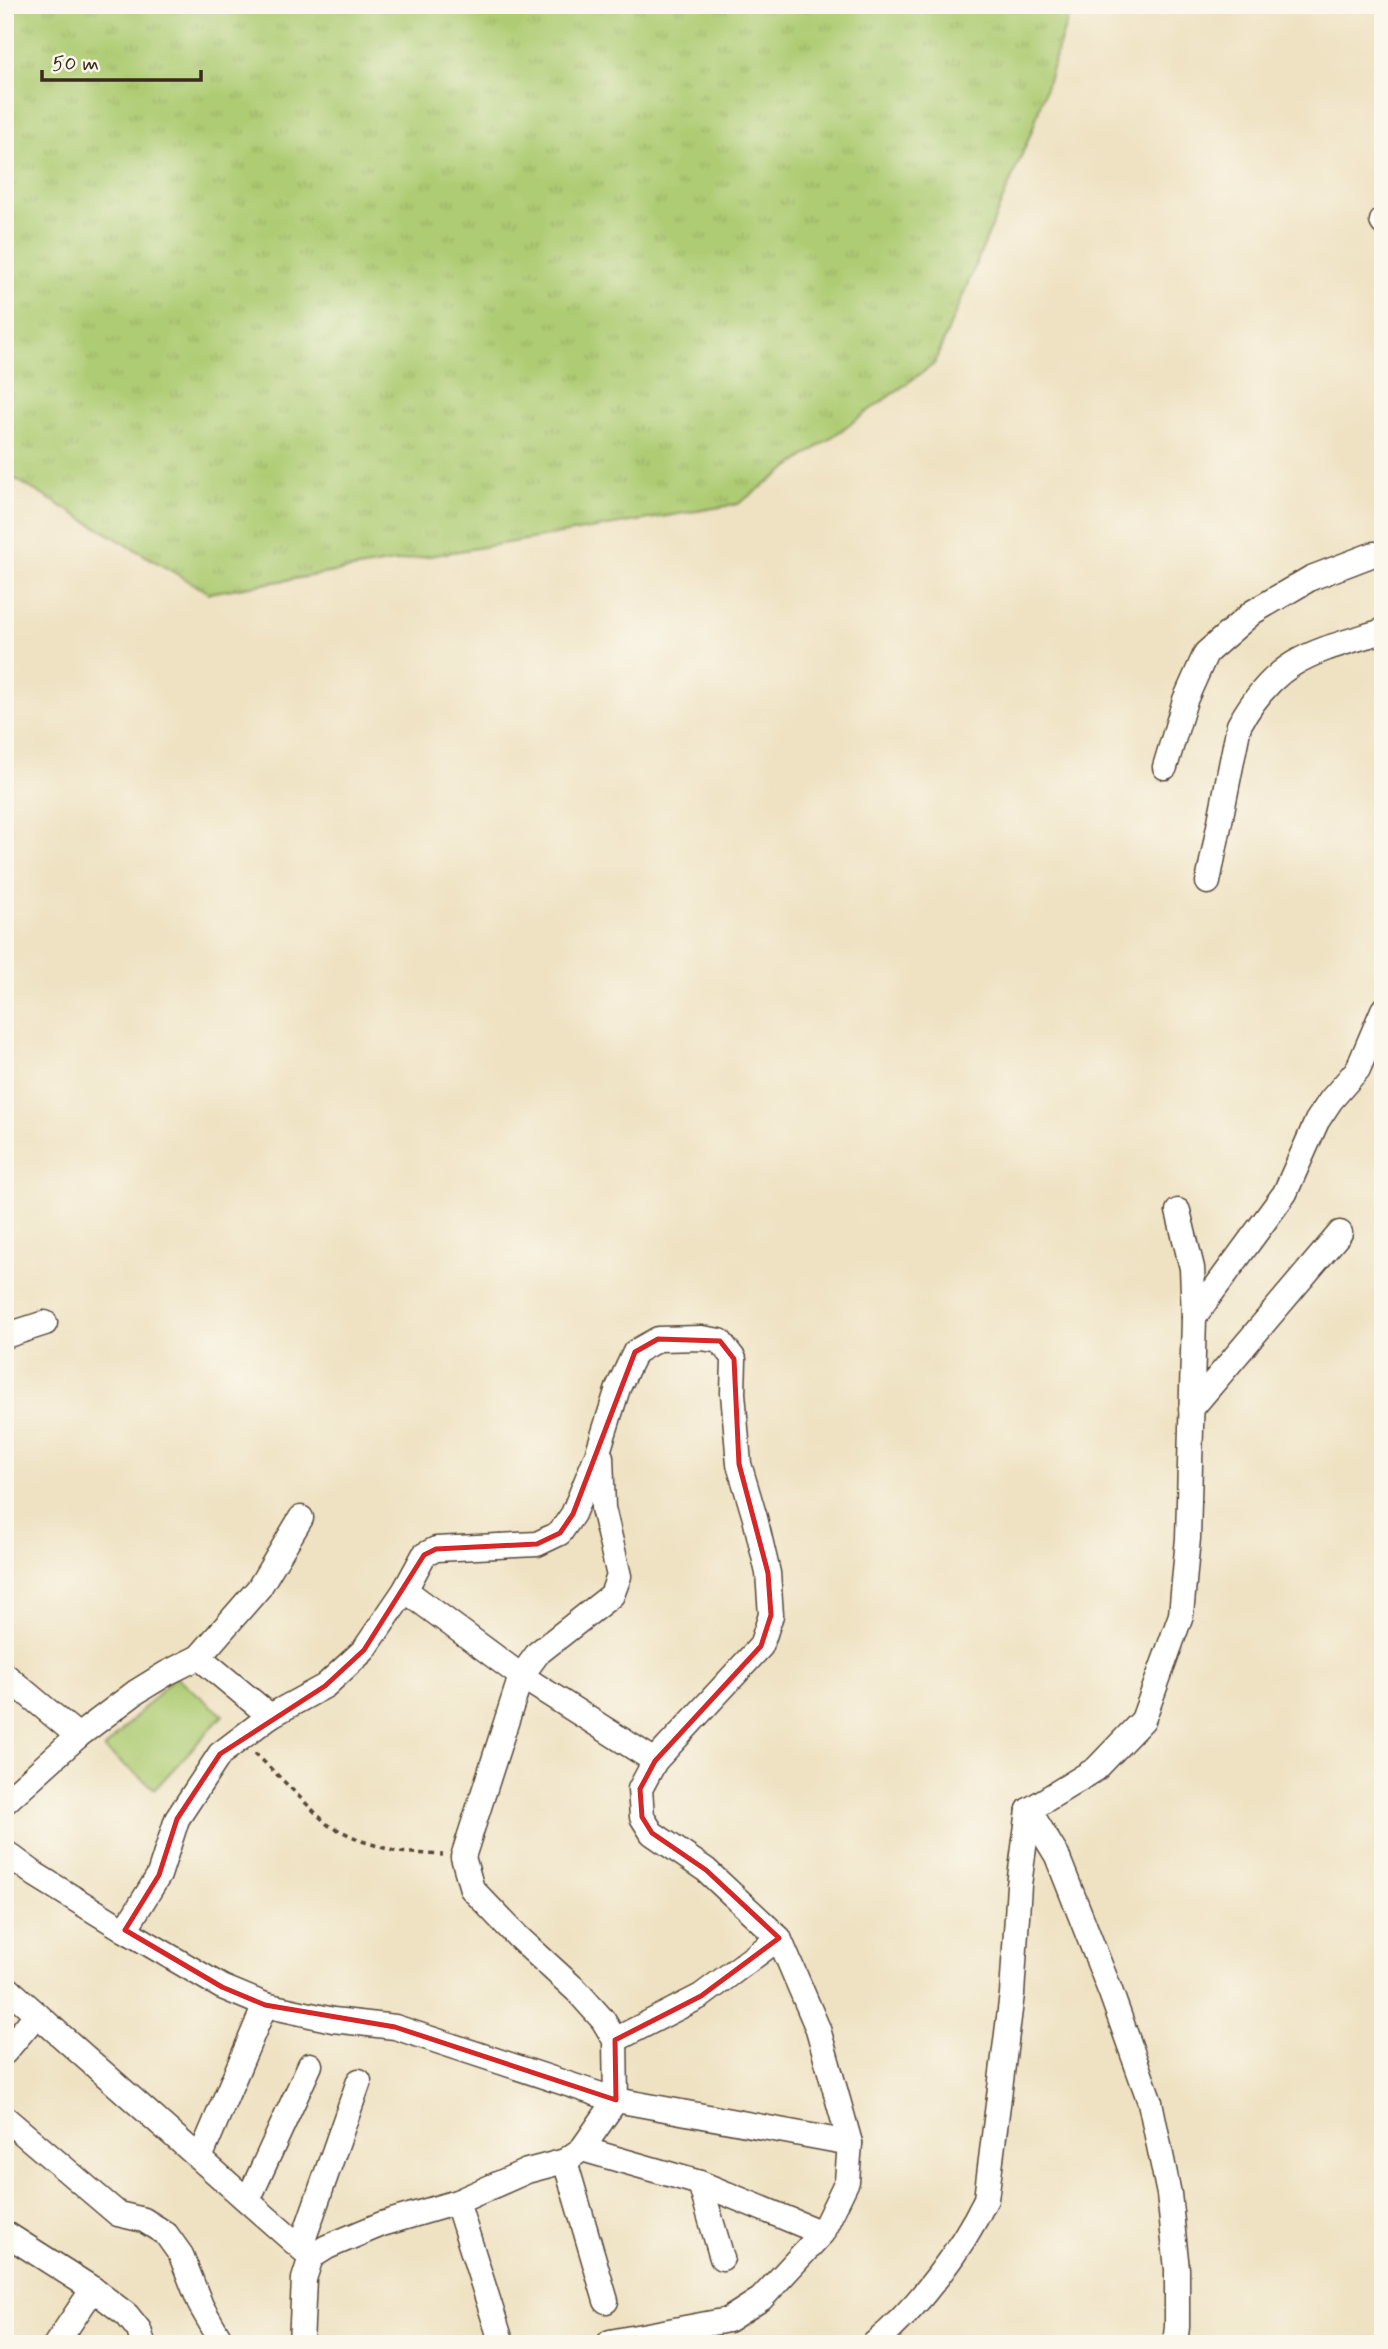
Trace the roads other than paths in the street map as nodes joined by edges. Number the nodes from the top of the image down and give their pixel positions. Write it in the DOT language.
graph roads {
  1 [pos="1383,554"];
  2 [pos="1383,631"];
  3 [pos="1165,767"];
  4 [pos="1208,882"];
  5 [pos="1383,1010"];
  6 [pos="1178,1211"];
  7 [pos="1340,1233"];
  8 [pos="1194,1317"];
  9 [pos="45,1323"];
  10 [pos="5,1336"];
  11 [pos="1191,1409"];
  12 [pos="600,1446"];
  13 [pos="301,1518"];
  14 [pos="405,1590"];
  15 [pos="199,1657"];
  16 [pos="5,1675"];
  17 [pos="522,1676"];
  18 [pos="270,1716"];
  19 [pos="78,1736"];
  20 [pos="655,1761"];
  21 [pos="5,1802"];
  22 [pos="1029,1810"];
  23 [pos="5,1852"];
  24 [pos="125,1930"];
  25 [pos="779,1938"];
  26 [pos="5,1986"];
  27 [pos="265,2005"];
  28 [pos="37,2014"];
  29 [pos="615,2040"];
  30 [pos="5,2052"];
  31 [pos="310,2065"];
  32 [pos="359,2081"];
  33 [pos="616,2099"];
  34 [pos="5,2118"];
  35 [pos="849,2143"];
  36 [pos="574,2155"];
  37 [pos="201,2158"];
  38 [pos="701,2183"];
  39 [pos="248,2200"];
  40 [pos="457,2202"];
  41 [pos="5,2233"];
  42 [pos="822,2233"];
  43 [pos="306,2251"];
  44 [pos="722,2258"];
  45 [pos="93,2289"];
  46 [pos="606,2301"];
  47 [pos="67,2337"];
  48 [pos="143,2344"];
  49 [pos="223,2344"];
  50 [pos="301,2344"];
  51 [pos="502,2344"];
  52 [pos="608,2344"];
  53 [pos="874,2344"];
  54 [pos="1175,2344"];
  1 -- 3 [label="street"];
  2 -- 4 [label="street"];
  5 -- 8 [label="street"];
  6 -- 8 [label="street"];
  7 -- 11 [label="street"];
  8 -- 11 [label="street"];
  9 -- 10 [label="street"];
  11 -- 22 [label="street"];
  12 -- 14 [label="street"];
  12 -- 17 [label="street"];
  12 -- 20 [label="street"];
  13 -- 15 [label="street"];
  14 -- 17 [label="street"];
  14 -- 18 [label="street"];
  15 -- 18 [label="street"];
  15 -- 19 [label="street"];
  16 -- 19 [label="street"];
  17 -- 20 [label="street"];
  17 -- 29 [label="street"];
  18 -- 24 [label="street"];
  19 -- 21 [label="street"];
  20 -- 25 [label="street"];
  22 -- 53 [label="street"];
  22 -- 54 [label="street"];
  23 -- 24 [label="street"];
  24 -- 27 [label="street"];
  25 -- 29 [label="street"];
  25 -- 35 [label="street"];
  26 -- 28 [label="street"];
  27 -- 33 [label="street"];
  27 -- 37 [label="street"];
  28 -- 30 [label="street"];
  28 -- 37 [label="street"];
  29 -- 33 [label="street"];
  31 -- 39 [label="street"];
  32 -- 43 [label="street"];
  33 -- 35 [label="street"];
  33 -- 36 [label="street"];
  34 -- 49 [label="street"];
  35 -- 42 [label="street"];
  36 -- 38 [label="street"];
  36 -- 40 [label="street"];
  36 -- 46 [label="street"];
  37 -- 39 [label="street"];
  38 -- 42 [label="street"];
  38 -- 44 [label="street"];
  39 -- 43 [label="street"];
  40 -- 43 [label="street"];
  40 -- 51 [label="street"];
  41 -- 45 [label="street"];
  42 -- 52 [label="street"];
  43 -- 50 [label="street"];
  45 -- 47 [label="street"];
  45 -- 48 [label="street"];
}
